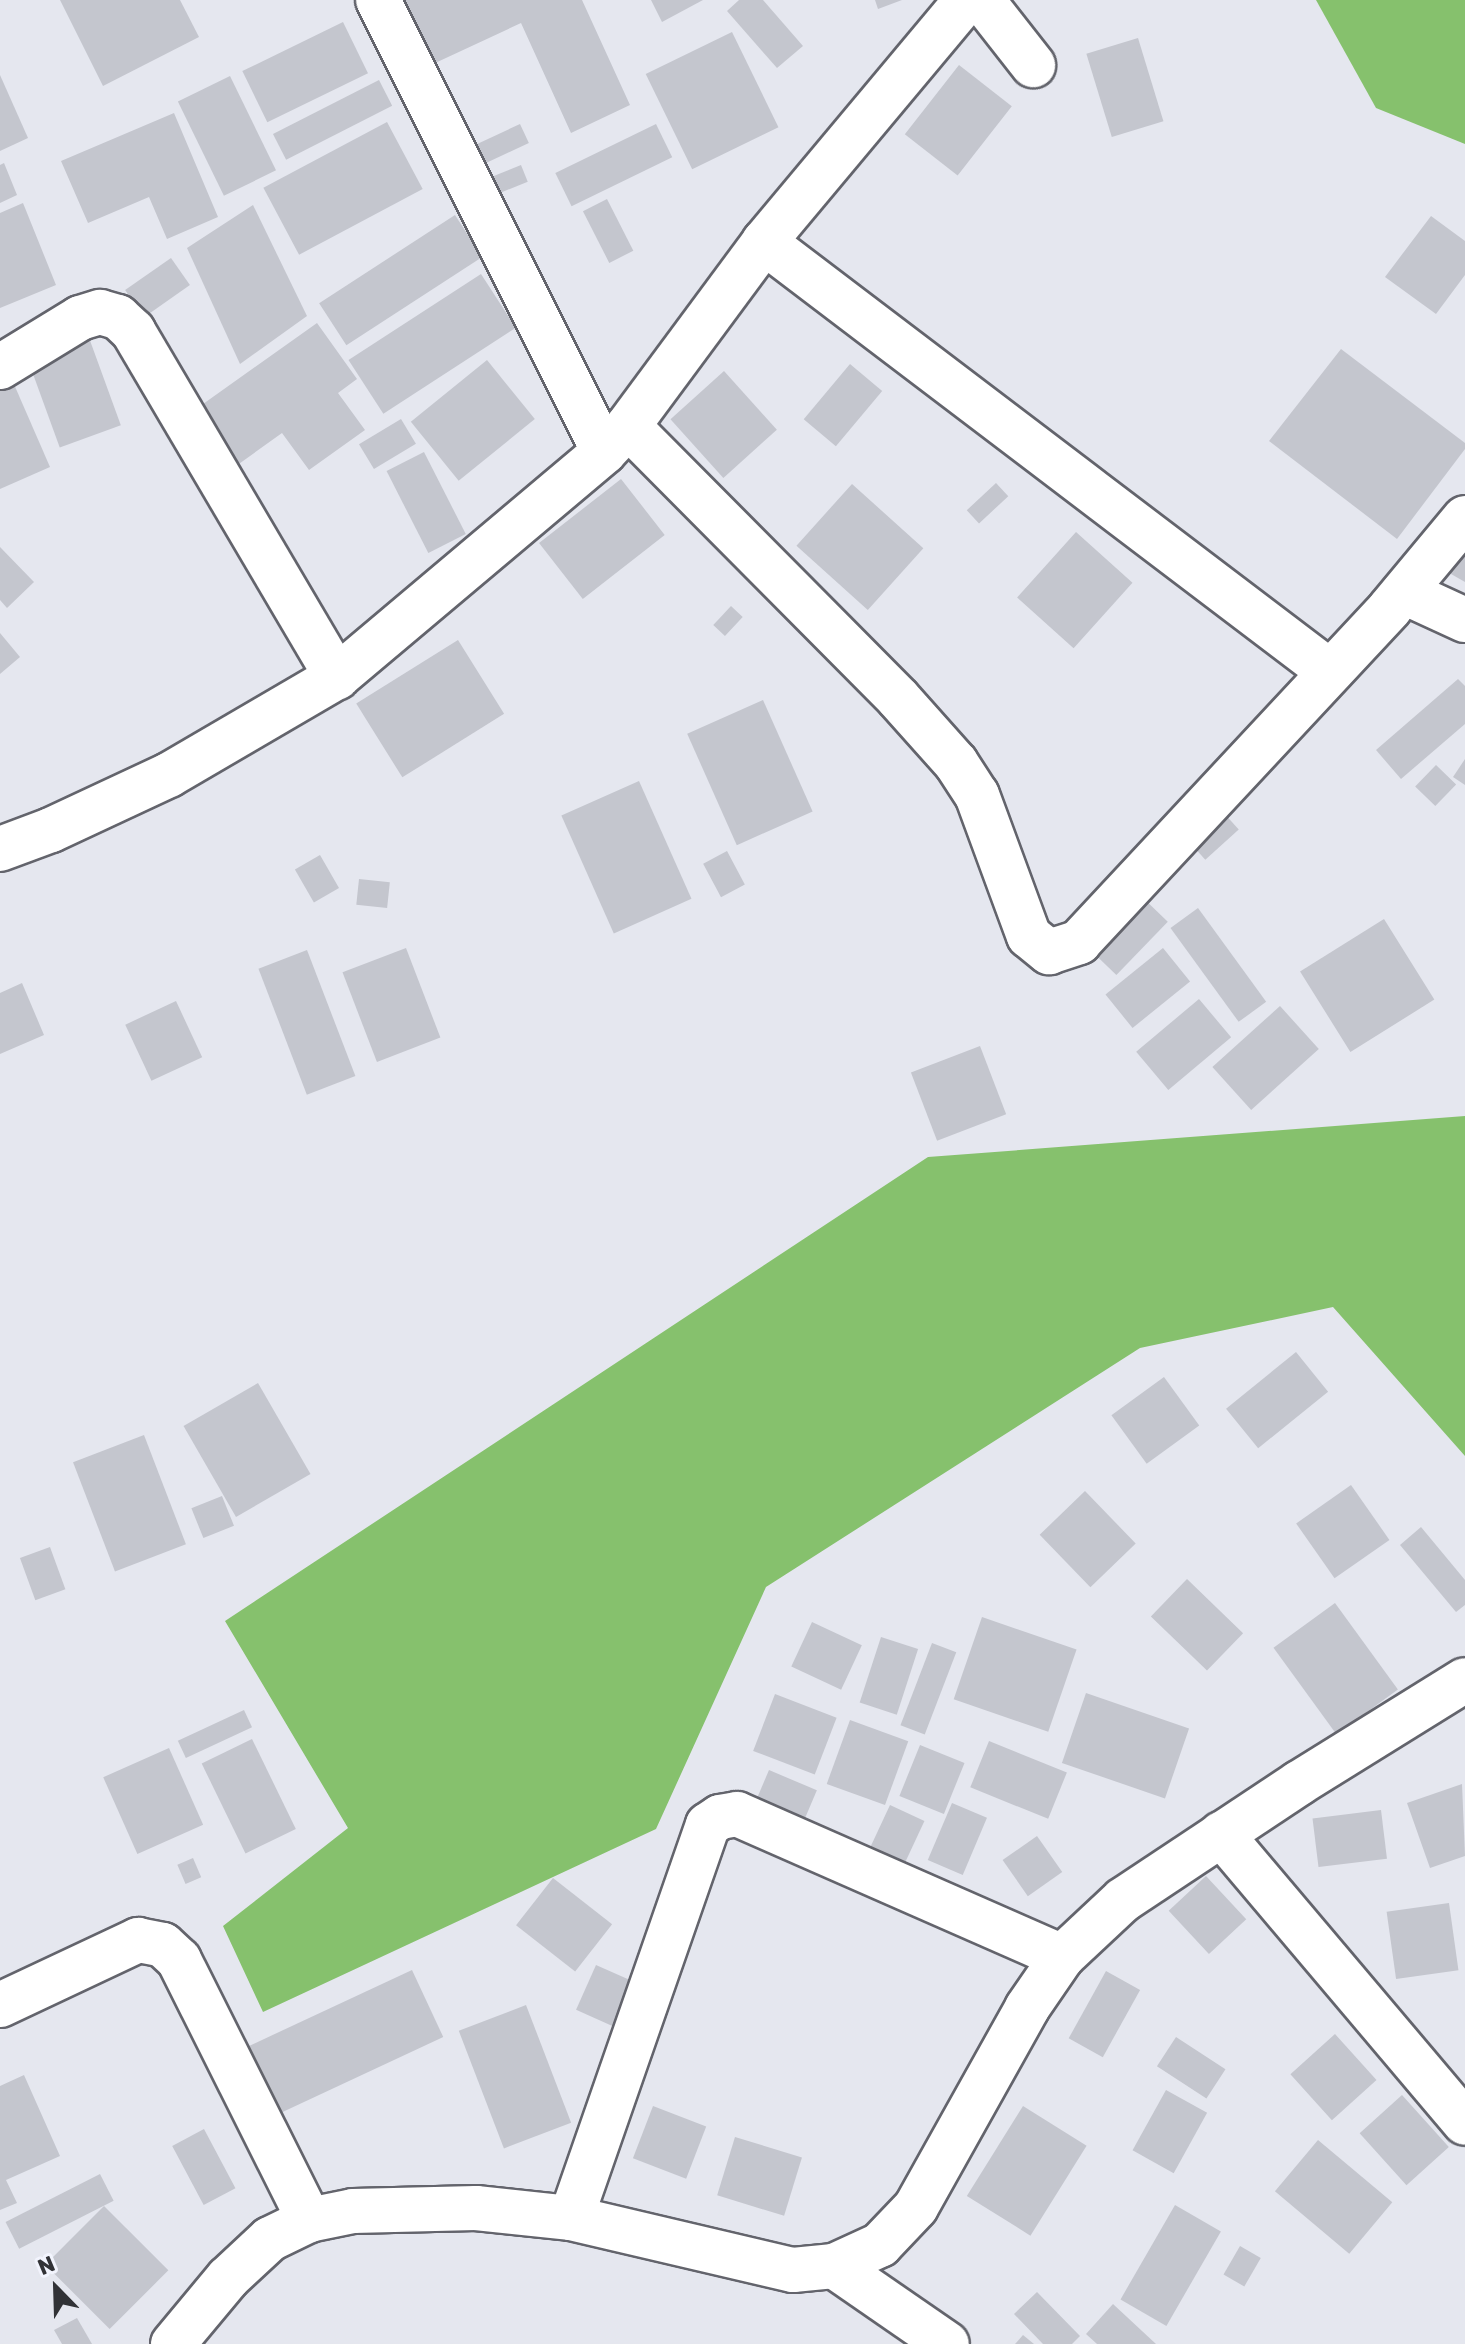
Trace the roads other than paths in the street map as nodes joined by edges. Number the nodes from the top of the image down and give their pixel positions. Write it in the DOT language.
graph roads {
  1 [pos="378,0"];
  2 [pos="966,0"];
  3 [pos="982,0"];
  4 [pos="1033,65"];
  5 [pos="764,242"];
  6 [pos="0,367"];
  7 [pos="616,439"];
  8 [pos="1465,518"];
  9 [pos="1404,592"];
  10 [pos="1465,620"];
  11 [pos="1330,672"];
  12 [pos="337,677"];
  13 [pos="0,849"];
  14 [pos="1465,1680"];
  15 [pos="1221,1834"];
  16 [pos="1062,1957"];
  17 [pos="0,2005"];
  18 [pos="1465,2123"];
  19 [pos="571,2218"];
  20 [pos="309,2220"];
  21 [pos="834,2266"];
  22 [pos="173,2344"];
  23 [pos="947,2344"];
  1 -- 7 [label="street"];
  2 -- 5 [label="street"];
  3 -- 4 [label="street"];
  5 -- 7 [label="street"];
  5 -- 11 [label="street"];
  6 -- 12 [label="street"];
  7 -- 11 [label="street"];
  7 -- 12 [label="street"];
  8 -- 9 [label="street"];
  9 -- 10 [label="street"];
  9 -- 11 [label="street"];
  12 -- 13 [label="street"];
  14 -- 15 [label="street"];
  15 -- 16 [label="street"];
  15 -- 18 [label="street"];
  16 -- 19 [label="street"];
  16 -- 21 [label="street"];
  17 -- 20 [label="street"];
  19 -- 20 [label="street"];
  19 -- 21 [label="street"];
  20 -- 22 [label="street"];
  21 -- 23 [label="street"];
}
